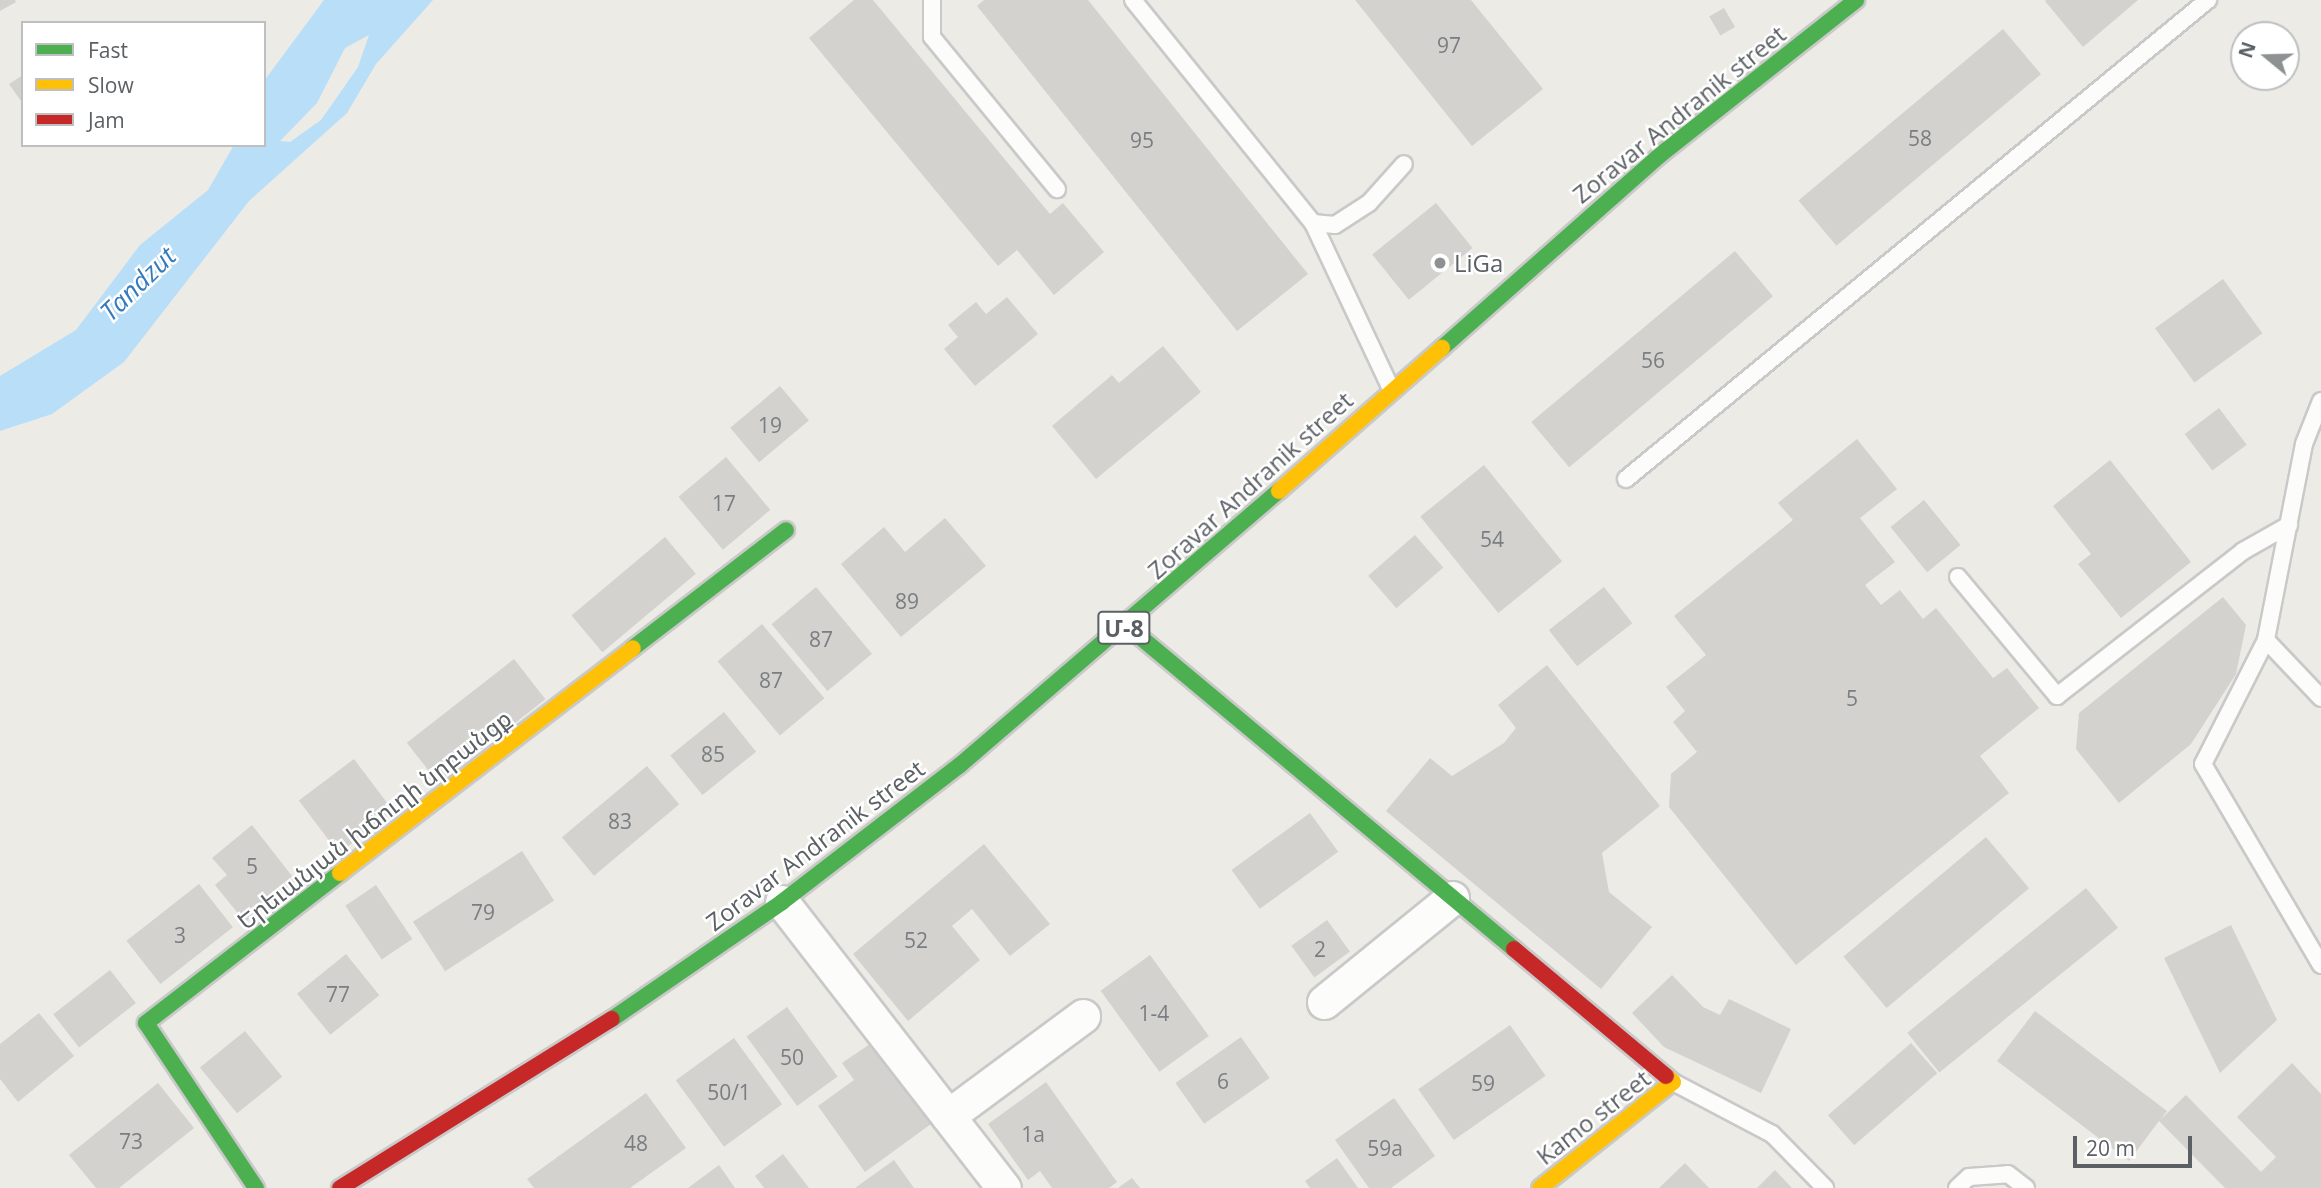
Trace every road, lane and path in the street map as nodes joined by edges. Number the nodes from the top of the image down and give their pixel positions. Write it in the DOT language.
graph roads {
  1 [pos="932,0"];
  2 [pos="1133,0"];
  3 [pos="1856,0"];
  4 [pos="2208,0"];
  5 [pos="1405,164"];
  6 [pos="1057,189"];
  7 [pos="1313,223"];
  8 [pos="1391,389"];
  9 [pos="2321,401"];
  10 [pos="1626,480"];
  11 [pos="2288,525"];
  12 [pos="786,530"];
  13 [pos="1958,577"];
  14 [pos="1127,626"];
  15 [pos="2266,640"];
  16 [pos="2321,698"];
  17 [pos="1452,898"];
  18 [pos="782,902"];
  19 [pos="2321,965"];
  20 [pos="1324,1002"];
  21 [pos="1083,1016"];
  22 [pos="1673,1082"];
  23 [pos="948,1116"];
  24 [pos="256,1188"];
  25 [pos="340,1188"];
  26 [pos="1004,1188"];
  27 [pos="1540,1188"];
  28 [pos="1825,1188"];
  29 [pos="1957,1188"];
  30 [pos="2026,1188"];
  1 -- 6 [label="lane"];
  2 -- 7 [label="lane"];
  3 -- 8 [label="main road, Zoravar Andranik street / Մ-8"];
  4 -- 10 [label="lane"];
  5 -- 7 [label="lane"];
  7 -- 8 [label="lane"];
  8 -- 14 [label="main road, Zoravar Andranik street / Մ-8"];
  9 -- 11 [label="lane"];
  11 -- 13 [label="lane"];
  11 -- 15 [label="lane"];
  12 -- 24 [label="main road, Երեւանյան խճուղի նրբանցք"];
  14 -- 17 [label="main road"];
  14 -- 18 [label="main road, Zoravar Andranik street / Մ-8"];
  15 -- 16 [label="lane"];
  15 -- 19 [label="lane"];
  17 -- 20 [label="street"];
  17 -- 22 [label="main road"];
  18 -- 23 [label="street"];
  18 -- 25 [label="main road, Zoravar Andranik street / Մ-8"];
  21 -- 23 [label="street"];
  22 -- 27 [label="main road, Kamo street"];
  22 -- 28 [label="lane"];
  23 -- 26 [label="street"];
  29 -- 30 [label="lane"];
}
